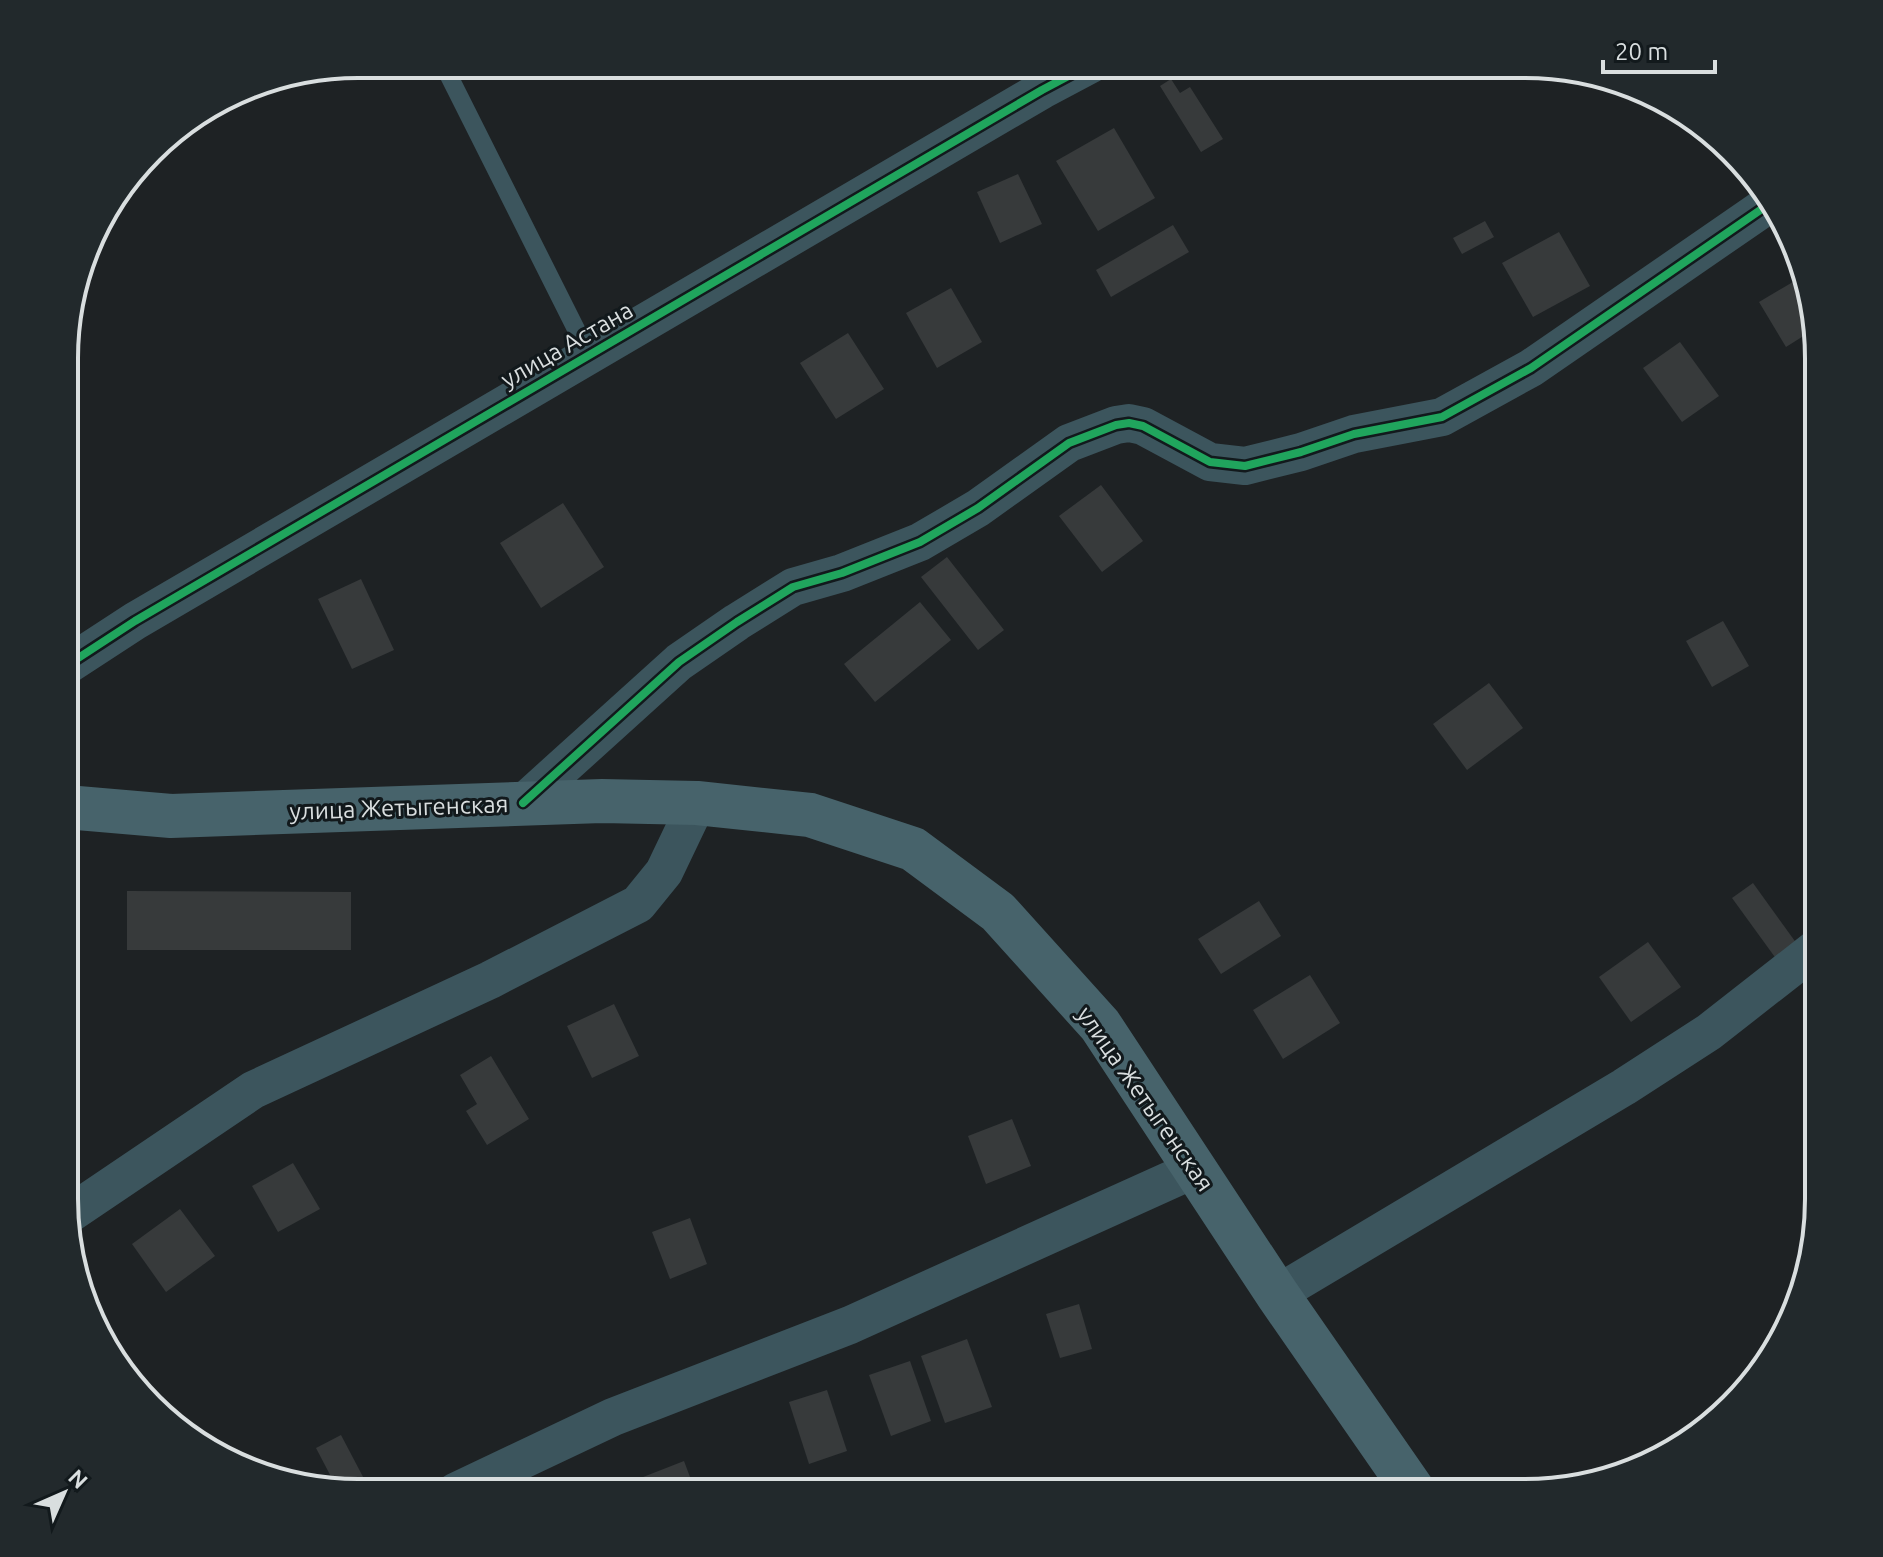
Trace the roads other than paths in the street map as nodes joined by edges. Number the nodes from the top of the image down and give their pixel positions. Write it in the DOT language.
graph roads {
  1 [pos="450,78"];
  2 [pos="1063,79"];
  3 [pos="1762,209"];
  4 [pos="589,355"];
  5 [pos="78,658"];
  6 [pos="523,803"];
  7 [pos="697,803"];
  8 [pos="79,808"];
  9 [pos="1805,957"];
  10 [pos="1195,1169"];
  11 [pos="79,1208"];
  12 [pos="1277,1294"];
  13 [pos="1405,1478"];
  14 [pos="483,1479"];
  1 -- 4 [label="lane"];
  2 -- 4 [label="street, улица Астана"];
  3 -- 6 [label="street"];
  4 -- 5 [label="street, улица Астана"];
  6 -- 7 [label="main road, улица Жетыгенская"];
  6 -- 8 [label="main road, улица Жетыгенская"];
  7 -- 10 [label="main road, улица Жетыгенская"];
  7 -- 11 [label="street"];
  9 -- 12 [label="street"];
  10 -- 12 [label="main road, улица Жетыгенская"];
  10 -- 14 [label="street"];
  12 -- 13 [label="main road, улица Жетыгенская"];
}
